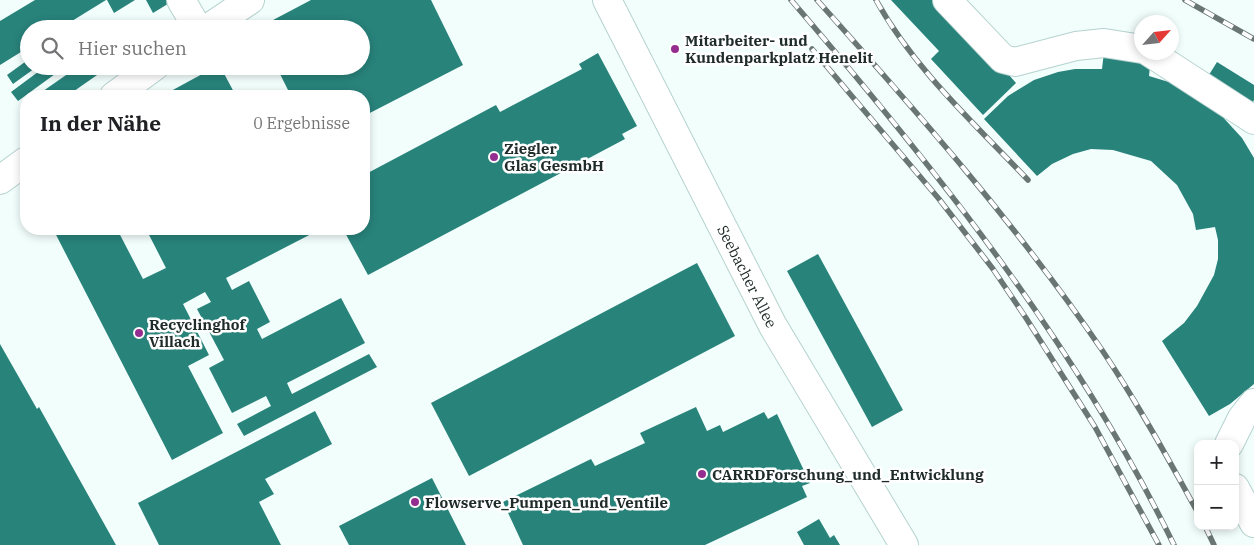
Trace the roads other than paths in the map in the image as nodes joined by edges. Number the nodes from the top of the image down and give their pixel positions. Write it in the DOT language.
graph roads {
  1 [pos="181,0"];
  2 [pos="250,0"];
  3 [pos="607,0"];
  4 [pos="947,0"];
  5 [pos="193,20"];
  6 [pos="220,20"];
  7 [pos="1134,48"];
  8 [pos="1161,60"];
  9 [pos="143,75"];
  10 [pos="122,90"];
  11 [pos="1254,120"];
  12 [pos="20,165"];
  13 [pos="0,180"];
  14 [pos="1254,404"];
  15 [pos="1231,440"];
  16 [pos="1239,495"];
  17 [pos="1254,523"];
  18 [pos="904,545"];
  1 -- 5 [label="street"];
  2 -- 6 [label="street"];
  3 -- 18 [label="street, Seebacher Allee"];
  4 -- 7 [label="street"];
  8 -- 11 [label="street"];
  9 -- 10 [label="street"];
  12 -- 13 [label="street"];
  14 -- 15 [label="street"];
  16 -- 17 [label="street"];
}
